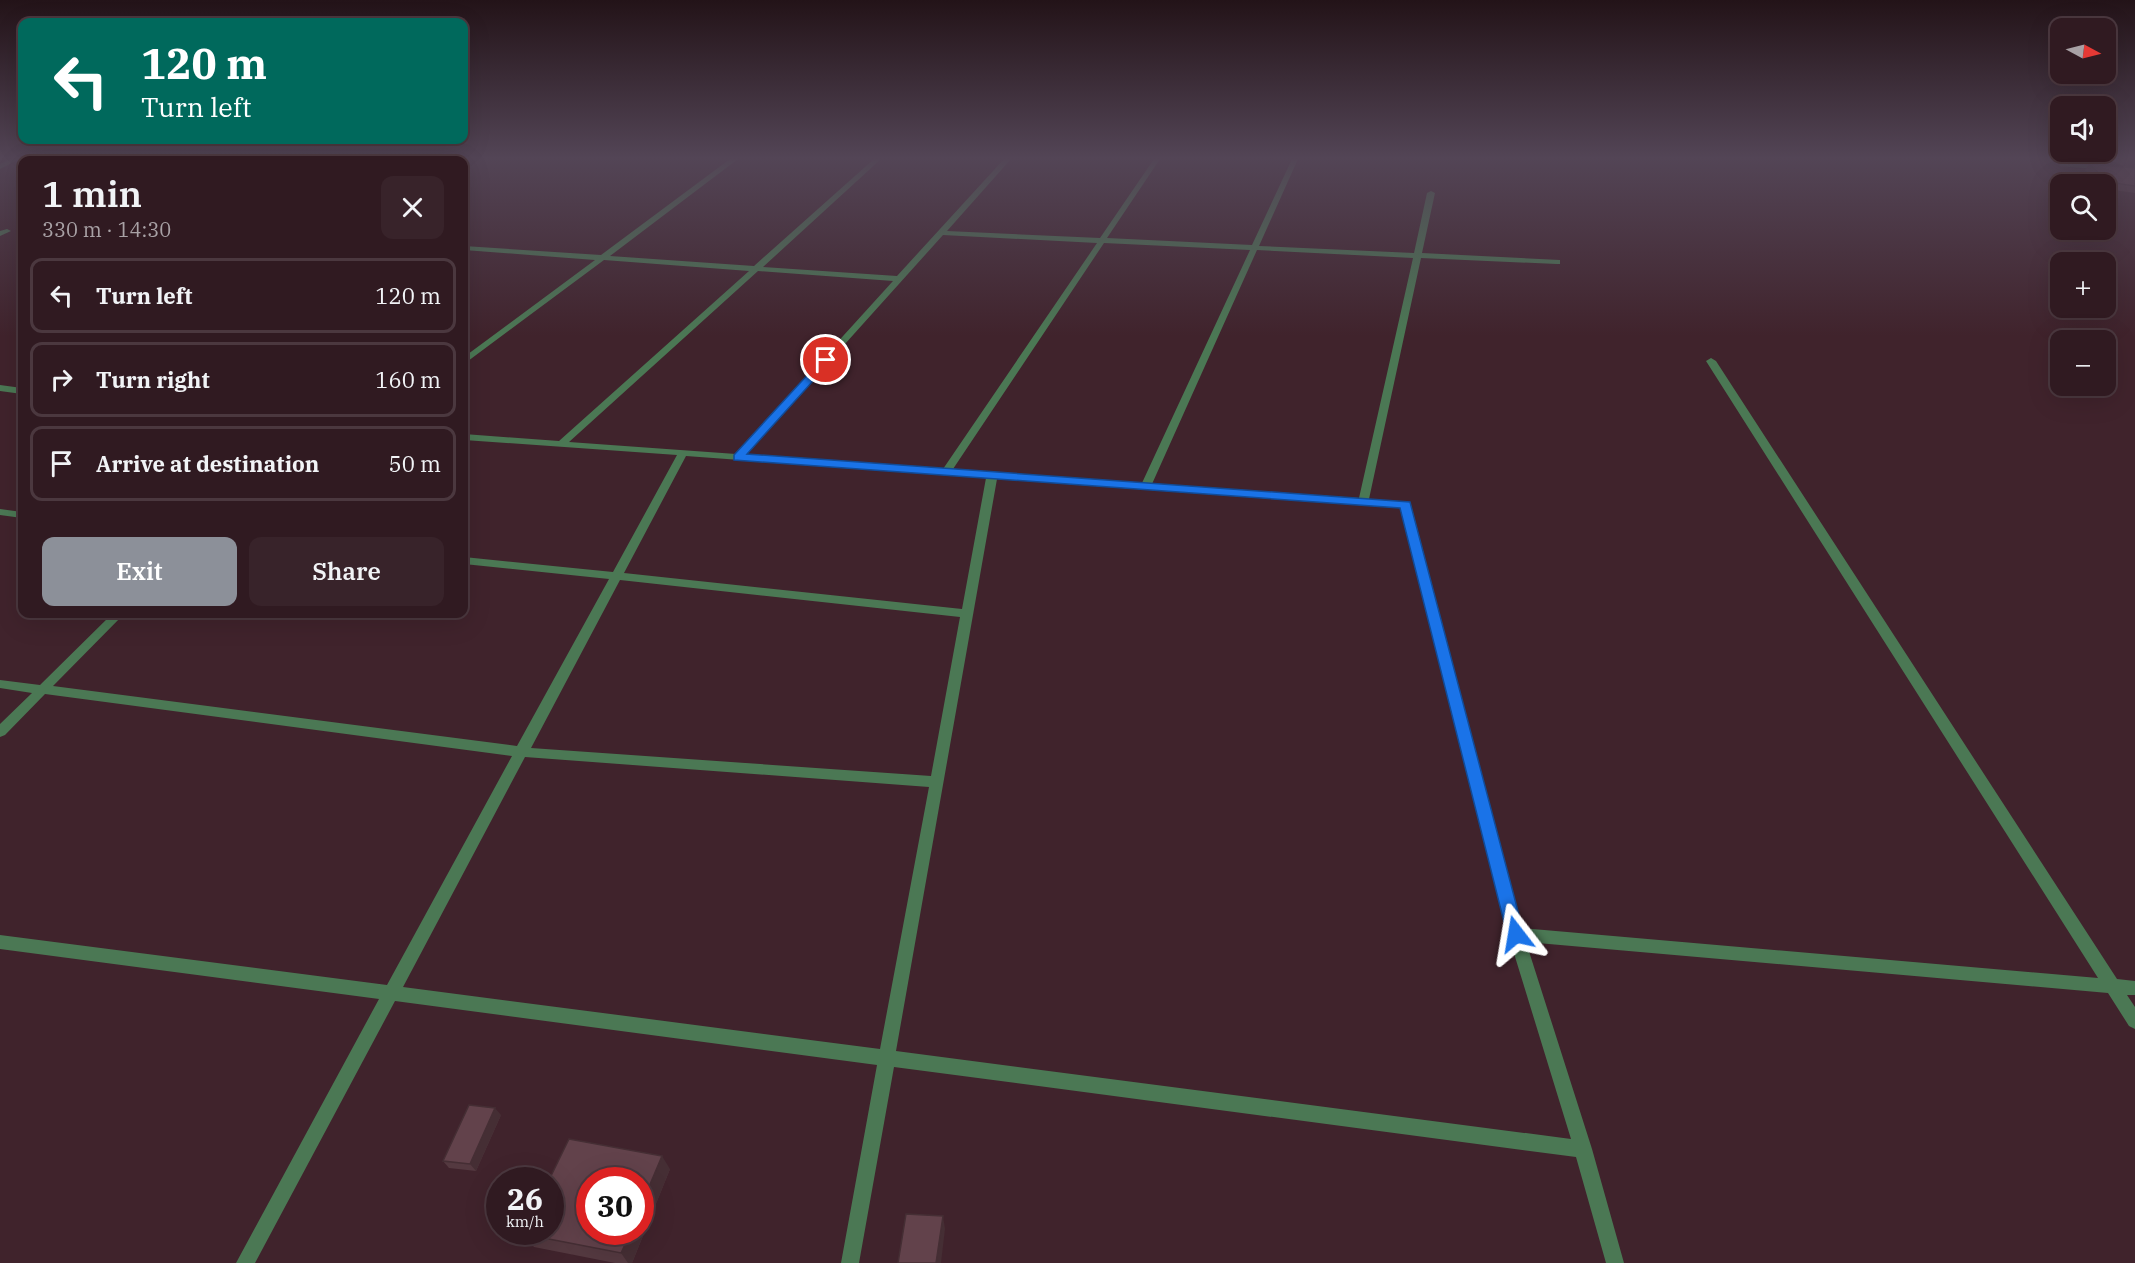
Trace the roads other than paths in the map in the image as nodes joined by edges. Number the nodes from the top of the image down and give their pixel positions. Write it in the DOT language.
graph roads {
  1 [pos="656,218"];
  2 [pos="813,218"];
  3 [pos="955,218"];
  4 [pos="1117,218"];
  5 [pos="1269,218"];
  6 [pos="1425,218"];
  7 [pos="942,233"];
  8 [pos="1102,240"];
  9 [pos="468,248"];
  10 [pos="1255,248"];
  11 [pos="1417,256"];
  12 [pos="602,258"];
  13 [pos="1557,262"];
  14 [pos="756,269"];
  15 [pos="900,279"];
  16 [pos="468,358"];
  17 [pos="1711,361"];
  18 [pos="5,388"];
  19 [pos="0,397"];
  20 [pos="468,437"];
  21 [pos="561,444"];
  22 [pos="683,453"];
  23 [pos="738,457"];
  24 [pos="946,472"];
  25 [pos="992,475"];
  26 [pos="1146,486"];
  27 [pos="1363,502"];
  28 [pos="0,512"];
  29 [pos="18,514"];
  30 [pos="468,560"];
  31 [pos="616,576"];
  32 [pos="968,614"];
  33 [pos="114,618"];
  34 [pos="0,684"];
  35 [pos="42,689"];
  36 [pos="0,732"];
  37 [pos="521,752"];
  38 [pos="938,782"];
  39 [pos="1516,934"];
  40 [pos="0,942"];
  41 [pos="2112,986"];
  42 [pos="2135,988"];
  43 [pos="391,993"];
  44 [pos="2135,1021"];
  45 [pos="887,1058"];
  46 [pos="1583,1149"];
  47 [pos="245,1263"];
  48 [pos="850,1263"];
  49 [pos="1615,1263"];
  1 -- 12 [label="street"];
  2 -- 14 [label="street"];
  3 -- 7 [label="street"];
  4 -- 8 [label="street"];
  5 -- 10 [label="street"];
  6 -- 11 [label="street"];
  7 -- 8 [label="street"];
  7 -- 15 [label="street"];
  8 -- 10 [label="street"];
  8 -- 24 [label="street"];
  9 -- 12 [label="street"];
  10 -- 11 [label="street"];
  10 -- 26 [label="street"];
  11 -- 13 [label="street"];
  11 -- 27 [label="street"];
  12 -- 14 [label="street"];
  12 -- 16 [label="street"];
  14 -- 15 [label="street"];
  14 -- 21 [label="street"];
  15 -- 23 [label="street"];
  17 -- 41 [label="street"];
  18 -- 19 [label="street"];
  20 -- 21 [label="street"];
  21 -- 22 [label="street"];
  22 -- 23 [label="street"];
  22 -- 31 [label="street"];
  23 -- 24 [label="street"];
  24 -- 25 [label="street"];
  25 -- 26 [label="street"];
  25 -- 32 [label="street"];
  26 -- 27 [label="street"];
  27 -- 39 [label="street"];
  28 -- 29 [label="street"];
  30 -- 31 [label="street"];
  31 -- 32 [label="street"];
  31 -- 37 [label="street"];
  32 -- 38 [label="street"];
  33 -- 35 [label="street"];
  34 -- 35 [label="street"];
  35 -- 36 [label="street"];
  35 -- 37 [label="street"];
  37 -- 38 [label="street"];
  37 -- 43 [label="street"];
  38 -- 45 [label="street"];
  39 -- 41 [label="street"];
  39 -- 46 [label="street"];
  40 -- 43 [label="street"];
  41 -- 42 [label="street"];
  41 -- 44 [label="street"];
  43 -- 45 [label="street"];
  43 -- 47 [label="street"];
  45 -- 46 [label="street"];
  45 -- 48 [label="street"];
  46 -- 49 [label="street"];
}
